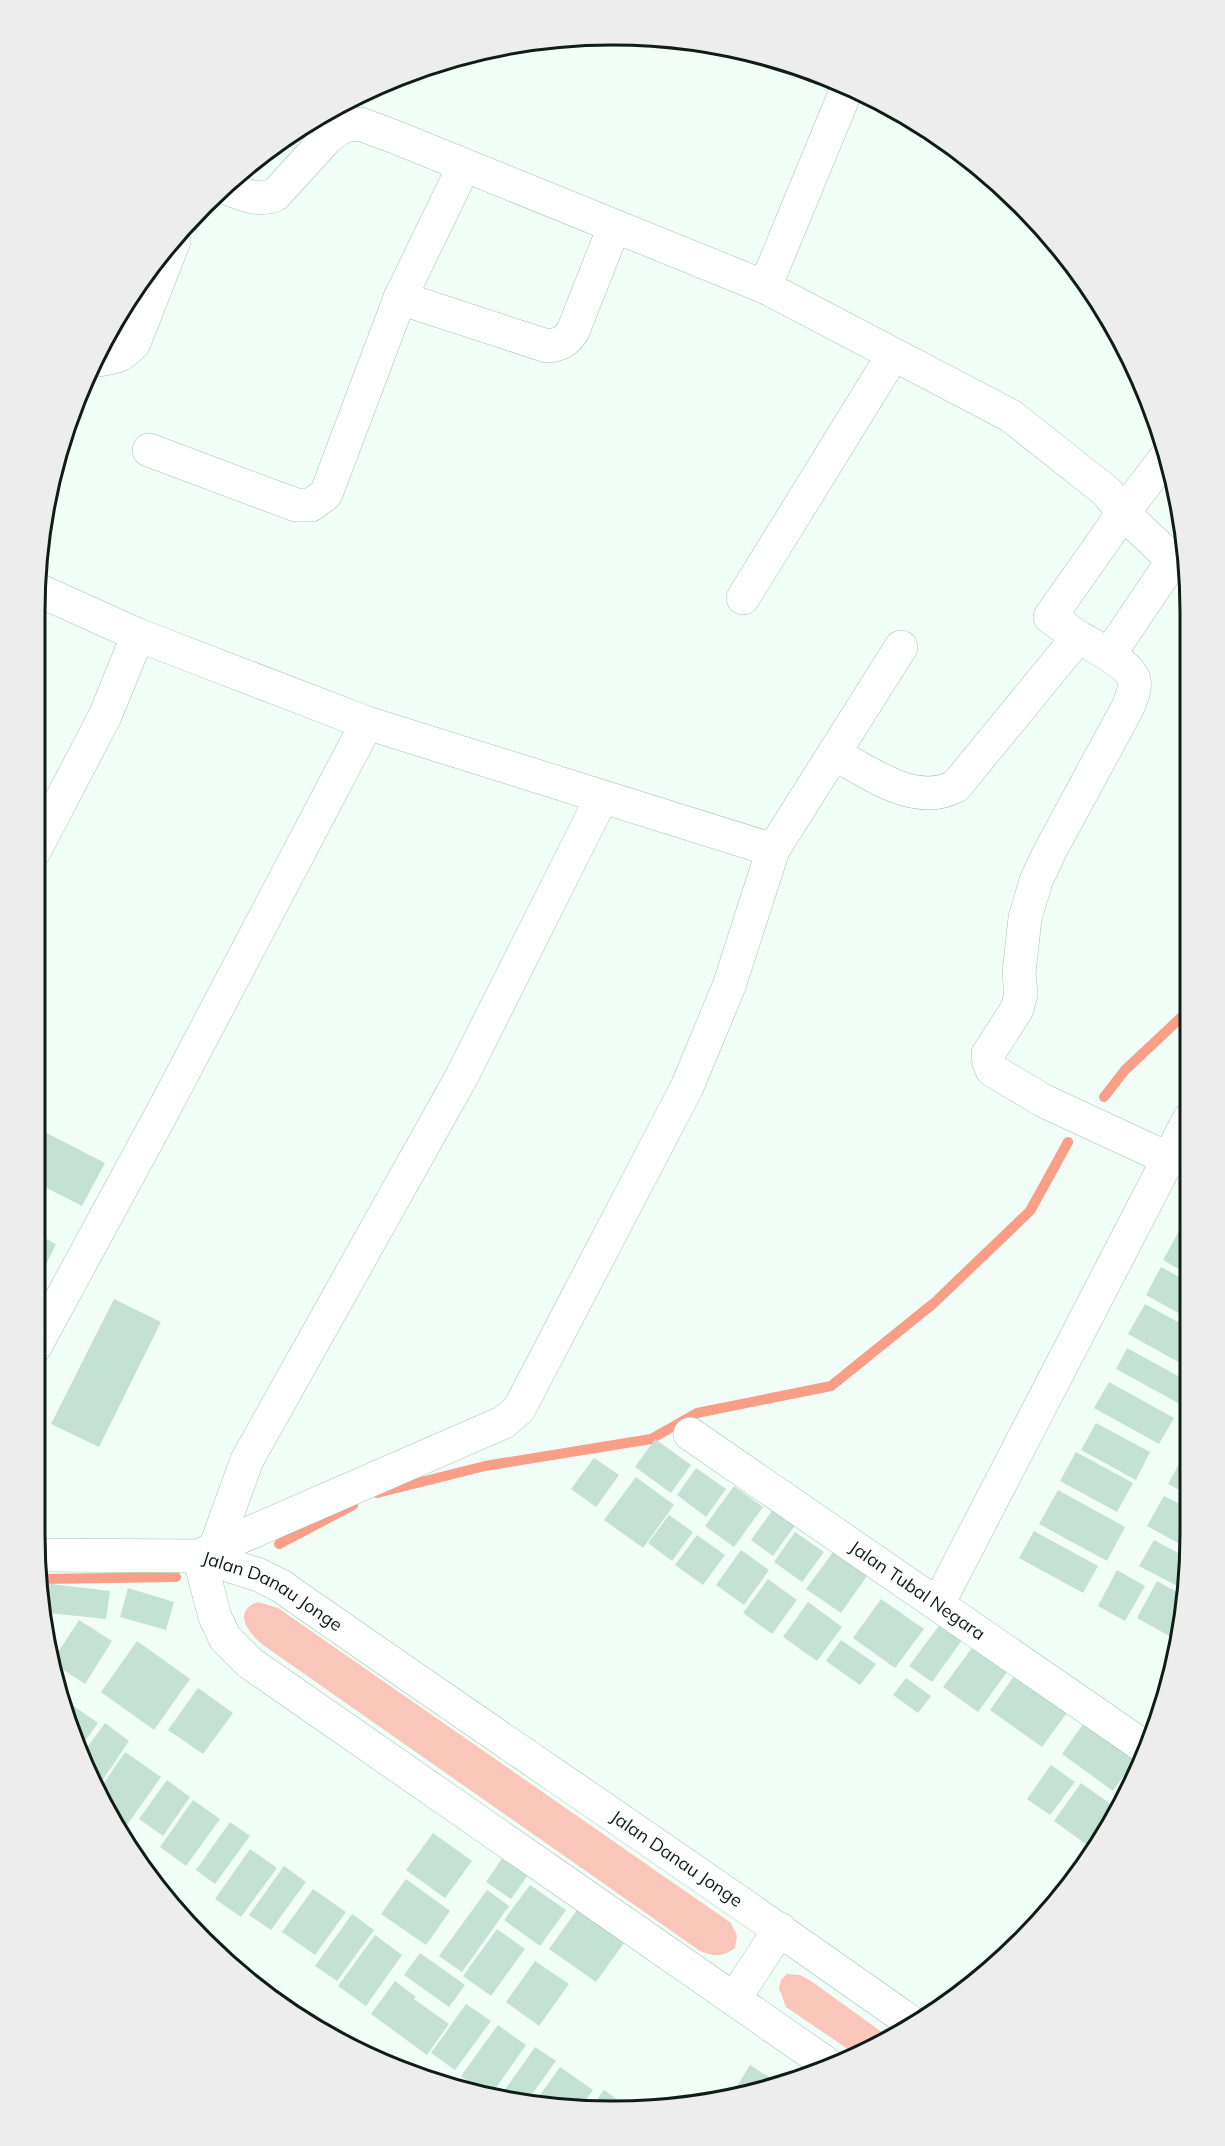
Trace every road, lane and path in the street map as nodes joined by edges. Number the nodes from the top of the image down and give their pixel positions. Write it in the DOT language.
graph roads {
  1 [pos="844,95"];
  2 [pos="464,166"];
  3 [pos="233,190"];
  4 [pos="614,226"];
  5 [pos="165,264"];
  6 [pos="765,287"];
  7 [pos="400,298"];
  8 [pos="892,355"];
  9 [pos="105,359"];
  10 [pos="149,450"];
  11 [pos="1160,464"];
  12 [pos="1123,513"];
  13 [pos="1178,562"];
  14 [pos="1178,568"];
  15 [pos="46,593"];
  16 [pos="743,598"];
  17 [pos="138,635"];
  18 [pos="1078,637"];
  19 [pos="901,647"];
  20 [pos="1109,655"];
  21 [pos="367,723"];
  22 [pos="834,754"];
  23 [pos="602,797"];
  24 [pos="45,831"];
  25 [pos="773,850"];
  26 [pos="1180,1138"];
  27 [pos="1170,1159"];
  28 [pos="45,1328"];
  29 [pos="690,1434"];
  30 [pos="207,1552"];
  31 [pos="46,1555"];
  32 [pos="938,1604"];
  33 [pos="1140,1744"];
  34 [pos="780,1929"];
  35 [pos="734,1999"];
  36 [pos="906,2019"];
  37 [pos="823,2061"];
  1 -- 6 [label="street"];
  2 -- 3 [label="street"];
  2 -- 4 [label="street"];
  2 -- 7 [label="street"];
  4 -- 6 [label="street"];
  4 -- 7 [label="street"];
  5 -- 9 [label="street"];
  6 -- 8 [label="street"];
  7 -- 10 [label="street"];
  8 -- 12 [label="street"];
  8 -- 16 [label="street"];
  11 -- 12 [label="street"];
  12 -- 13 [label="street"];
  12 -- 18 [label="street"];
  14 -- 20 [label="street"];
  15 -- 17 [label="street"];
  17 -- 21 [label="street"];
  17 -- 24 [label="street"];
  18 -- 20 [label="street"];
  18 -- 22 [label="street"];
  19 -- 22 [label="street"];
  20 -- 27 [label="street"];
  21 -- 23 [label="street"];
  21 -- 28 [label="street"];
  22 -- 25 [label="street"];
  23 -- 25 [label="street"];
  23 -- 30 [label="street"];
  25 -- 30 [label="street"];
  26 -- 27 [label="street"];
  27 -- 32 [label="street"];
  29 -- 32 [label="street, Jalan Tubal Negara"];
  30 -- 31 [label="street"];
  30 -- 34 [label="street, Jalan Danau Jonge"];
  30 -- 35 [label="street, Jalan Danau Jonge"];
  32 -- 33 [label="street, Jalan Tubal Negara"];
  34 -- 35 [label="street"];
  34 -- 36 [label="street, Jalan Danau Jonge"];
  35 -- 37 [label="street, Jalan Danau Jonge"];
}
